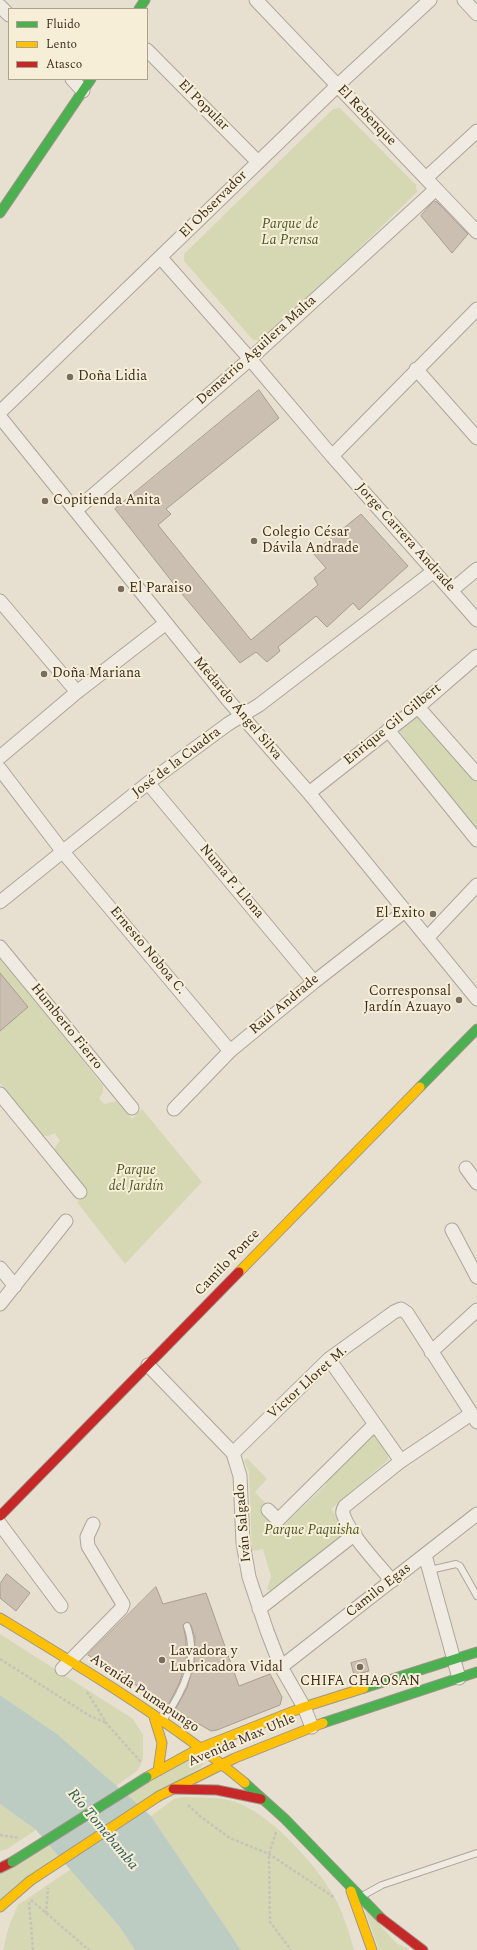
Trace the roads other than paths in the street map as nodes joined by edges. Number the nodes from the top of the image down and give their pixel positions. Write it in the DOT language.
graph roads {
  1 [pos="430,0"];
  2 [pos="464,0"];
  3 [pos="264,3"];
  4 [pos="0,6"];
  5 [pos="8,14"];
  6 [pos="477,14"];
  7 [pos="148,51"];
  8 [pos="73,80"];
  9 [pos="90,80"];
  10 [pos="337,86"];
  11 [pos="83,91"];
  12 [pos="477,131"];
  13 [pos="258,162"];
  14 [pos="426,178"];
  15 [pos="436,189"];
  16 [pos="0,213"];
  17 [pos="477,232"];
  18 [pos="161,258"];
  19 [pos="477,309"];
  20 [pos="250,359"];
  21 [pos="416,369"];
  22 [pos="0,412"];
  23 [pos="0,417"];
  24 [pos="477,438"];
  25 [pos="332,456"];
  26 [pos="76,510"];
  27 [pos="477,569"];
  28 [pos="434,571"];
  29 [pos="452,590"];
  30 [pos="0,602"];
  31 [pos="477,620"];
  32 [pos="166,623"];
  33 [pos="477,656"];
  34 [pos="77,692"];
  35 [pos="418,707"];
  36 [pos="241,716"];
  37 [pos="388,730"];
  38 [pos="0,757"];
  39 [pos="0,769"];
  40 [pos="477,774"];
  41 [pos="148,783"];
  42 [pos="309,793"];
  43 [pos="477,840"];
  44 [pos="63,852"];
  45 [pos="477,885"];
  46 [pos="0,902"];
  47 [pos="404,911"];
  48 [pos="427,938"];
  49 [pos="0,947"];
  50 [pos="314,982"];
  51 [pos="477,999"];
  52 [pos="477,1030"];
  53 [pos="230,1051"];
  54 [pos="0,1094"];
  55 [pos="132,1108"];
  56 [pos="174,1108"];
  57 [pos="466,1168"];
  58 [pos="477,1183"];
  59 [pos="80,1192"];
  60 [pos="66,1221"];
  61 [pos="452,1230"];
  62 [pos="0,1268"];
  63 [pos="477,1277"];
  64 [pos="15,1286"];
  65 [pos="0,1304"];
  66 [pos="477,1310"];
  67 [pos="431,1352"];
  68 [pos="329,1359"];
  69 [pos="148,1365"];
  70 [pos="474,1418"];
  71 [pos="375,1424"];
  72 [pos="234,1453"];
  73 [pos="402,1461"];
  74 [pos="268,1510"];
  75 [pos="477,1514"];
  76 [pos="0,1516"];
  77 [pos="0,1524"];
  78 [pos="93,1524"];
  79 [pos="355,1534"];
  80 [pos="425,1555"];
  81 [pos="430,1570"];
  82 [pos="392,1581"];
  83 [pos="477,1596"];
  84 [pos="61,1606"];
  85 [pos="259,1609"];
  86 [pos="0,1618"];
  87 [pos="187,1626"];
  88 [pos="477,1652"];
  89 [pos="454,1659"];
  90 [pos="66,1665"];
  91 [pos="281,1667"];
  92 [pos="477,1672"];
  93 [pos="459,1678"];
  94 [pos="304,1708"];
  95 [pos="154,1716"];
  96 [pos="162,1722"];
  97 [pos="312,1727"];
  98 [pos="200,1748"];
  99 [pos="220,1763"];
  100 [pos="152,1774"];
  101 [pos="170,1789"];
  102 [pos="265,1800"];
  103 [pos="477,1853"];
  104 [pos="0,1868"];
  105 [pos="350,1887"];
  106 [pos="17,1893"];
  107 [pos="361,1897"];
  108 [pos="0,1907"];
  109 [pos="0,1917"];
  110 [pos="372,1950"];
  111 [pos="423,1950"];
  1 -- 10 [label="street, El Observador"];
  2 -- 6 [label="street"];
  3 -- 10 [label="street, El Rebenque"];
  4 -- 5 [label="street"];
  7 -- 13 [label="street, El Popular"];
  8 -- 11 [label="street"];
  9 -- 11 [label="main road"];
  10 -- 13 [label="street, El Observador"];
  10 -- 14 [label="street, El Rebenque"];
  11 -- 16 [label="main road"];
  12 -- 14 [label="street"];
  13 -- 18 [label="street, El Observador"];
  14 -- 15 [label="street, El Rebenque"];
  15 -- 17 [label="street, El Rebenque"];
  15 -- 20 [label="street, Demetrio Aguilera Malta"];
  18 -- 20 [label="street, Jorge Carrera Andrade"];
  18 -- 22 [label="street, El Observador"];
  19 -- 21 [label="street"];
  20 -- 25 [label="street, Jorge Carrera Andrade"];
  20 -- 26 [label="street, Demetrio Aguilera Malta"];
  21 -- 24 [label="street"];
  21 -- 25 [label="street"];
  23 -- 26 [label="street, Medardo Ángel Silva"];
  25 -- 28 [label="street, Jorge Carrera Andrade"];
  26 -- 32 [label="street, Medardo Ángel Silva"];
  27 -- 29 [label="street"];
  28 -- 29 [label="street, Jorge Carrera Andrade"];
  28 -- 36 [label="street, José de la Cuadra"];
  29 -- 31 [label="street, Jorge Carrera Andrade"];
  30 -- 34 [label="street"];
  32 -- 34 [label="street"];
  32 -- 36 [label="street, Medardo Ángel Silva"];
  33 -- 35 [label="street, Enrique Gil Gilbert"];
  34 -- 38 [label="street"];
  35 -- 37 [label="street, Enrique Gil Gilbert"];
  35 -- 40 [label="street"];
  36 -- 41 [label="street, José de la Cuadra"];
  36 -- 42 [label="street, Medardo Ángel Silva"];
  37 -- 42 [label="street, Enrique Gil Gilbert"];
  37 -- 43 [label="street"];
  39 -- 44 [label="street, Ernesto Noboa C."];
  41 -- 44 [label="street, José de la Cuadra"];
  41 -- 50 [label="street, Numa P. Llona"];
  42 -- 47 [label="street, Medardo Ángel Silva"];
  44 -- 46 [label="street, José de la Cuadra"];
  44 -- 53 [label="street, Ernesto Noboa C."];
  45 -- 48 [label="street"];
  47 -- 48 [label="street, Medardo Ángel Silva"];
  47 -- 50 [label="street, Raúl Andrade"];
  48 -- 51 [label="street, Medardo Ángel Silva"];
  49 -- 55 [label="street, Humberto Fierro"];
  50 -- 53 [label="street, Raúl Andrade"];
  52 -- 69 [label="main road, Camilo Ponce"];
  53 -- 56 [label="street, Raúl Andrade"];
  54 -- 59 [label="street"];
  57 -- 58 [label="street"];
  60 -- 64 [label="street"];
  61 -- 63 [label="street"];
  62 -- 64 [label="street"];
  64 -- 65 [label="street"];
  66 -- 67 [label="street"];
  67 -- 68 [label="street, Victor Lloret M."];
  67 -- 70 [label="street"];
  68 -- 71 [label="street"];
  68 -- 72 [label="street, Victor Lloret M."];
  69 -- 72 [label="street, Iván Salgado"];
  69 -- 76 [label="main road, Camilo Ponce"];
  70 -- 73 [label="street"];
  71 -- 73 [label="street"];
  71 -- 74 [label="street"];
  72 -- 85 [label="street, Iván Salgado"];
  73 -- 79 [label="street"];
  75 -- 80 [label="street, Camilo Egas"];
  77 -- 84 [label="street"];
  78 -- 90 [label="street"];
  79 -- 82 [label="street"];
  79 -- 85 [label="street"];
  80 -- 81 [label="street"];
  80 -- 82 [label="street, Camilo Egas"];
  81 -- 83 [label="lane"];
  81 -- 89 [label="street"];
  82 -- 91 [label="street, Camilo Egas"];
  85 -- 91 [label="street, Iván Salgado"];
  86 -- 90 [label="main road, Avenida Pumapungo"];
  87 -- 96 [label="lane"];
  88 -- 89 [label="main road, Avenida Max Uhle"];
  89 -- 93 [label="street"];
  89 -- 94 [label="main road, Avenida Max Uhle"];
  90 -- 95 [label="main road, Avenida Pumapungo"];
  91 -- 94 [label="street, Iván Salgado"];
  92 -- 93 [label="main road, Avenida Max Uhle"];
  93 -- 97 [label="main road, Avenida Max Uhle"];
  94 -- 97 [label="street, Iván Salgado"];
  94 -- 98 [label="main road, Avenida Max Uhle"];
  95 -- 96 [label="main road, Avenida Pumapungo"];
  95 -- 100 [label="main road"];
  96 -- 98 [label="main road, Avenida Pumapungo"];
  97 -- 99 [label="main road, Avenida Max Uhle"];
  98 -- 99 [label="main road, Avenida Pumapungo"];
  98 -- 100 [label="main road, Avenida Max Uhle"];
  99 -- 101 [label="main road, Avenida Max Uhle"];
  99 -- 102 [label="main road, Avenida Pumapungo"];
  100 -- 104 [label="main road, Avenida Max Uhle, bridge"];
  101 -- 102 [label="main road"];
  101 -- 106 [label="main road, Avenida Max Uhle, bridge"];
  102 -- 105 [label="main road, Avenida Pumapungo"];
  103 -- 107 [label="lane"];
  105 -- 107 [label="main road, Avenida Pumapungo"];
  105 -- 110 [label="main road, Avenida Pumapungo"];
  106 -- 108 [label="main road, Avenida Max Uhle"];
  106 -- 109 [label="main road"];
  107 -- 111 [label="main road, Avenida Pumapungo"];
}
